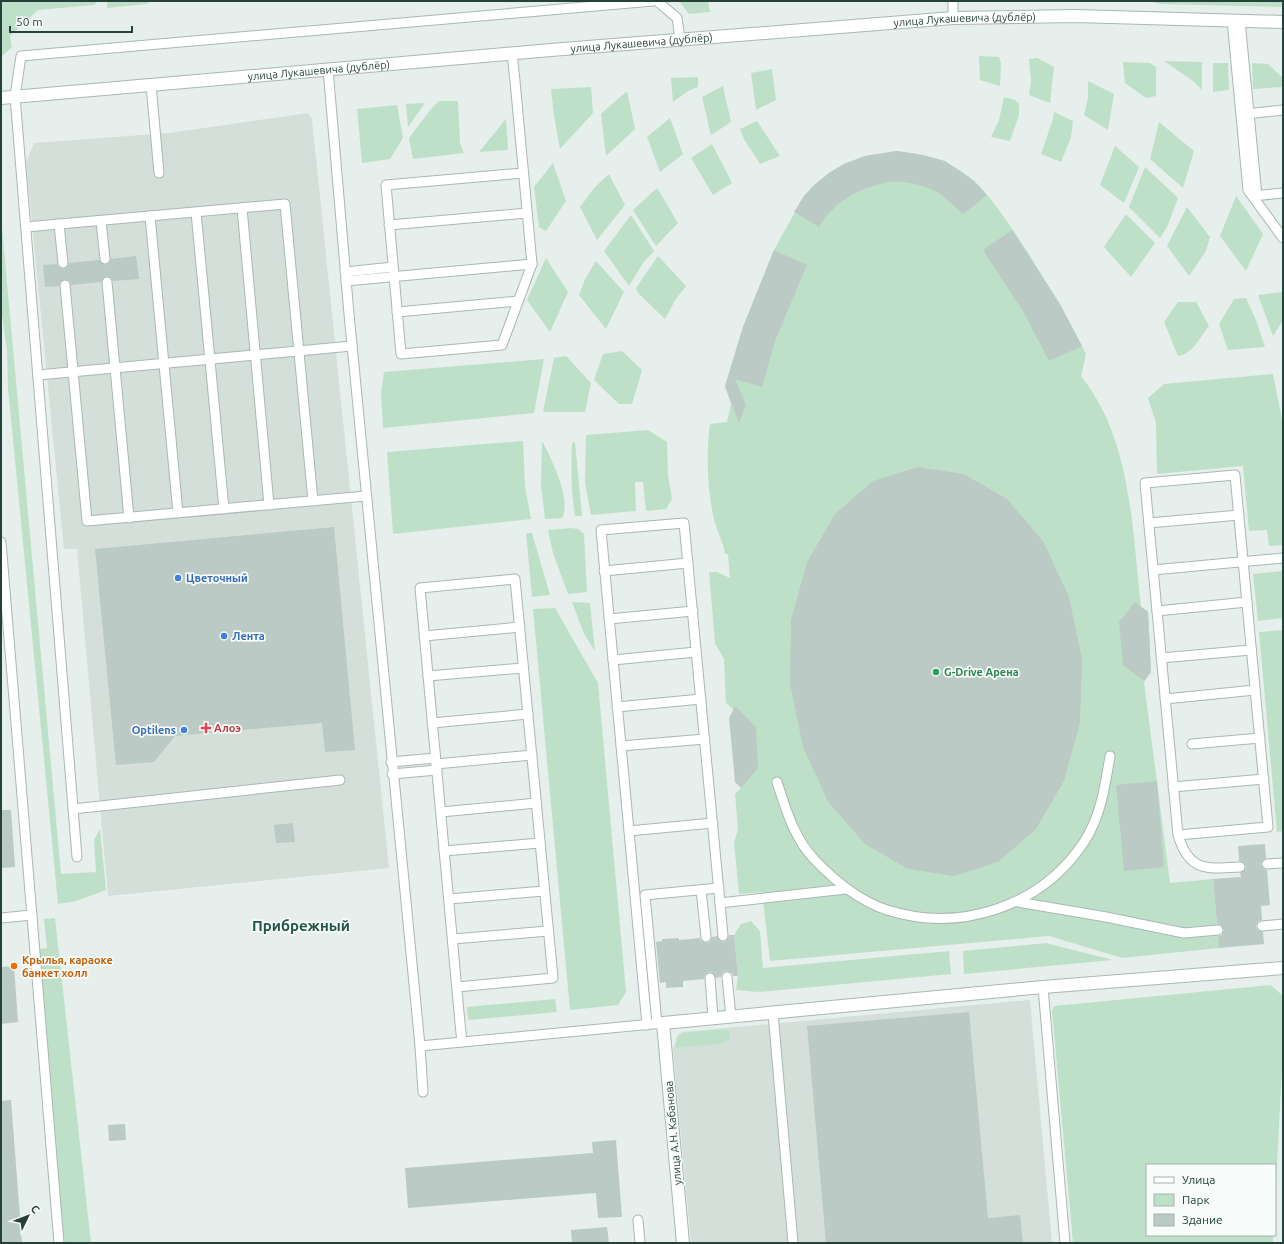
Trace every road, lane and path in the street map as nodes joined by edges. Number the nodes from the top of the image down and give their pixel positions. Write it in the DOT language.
graph roads {
  1 [pos="653,1"];
  2 [pos="657,1"];
  3 [pos="953,1"];
  4 [pos="953,18"];
  5 [pos="1236,21"];
  6 [pos="1283,22"];
  7 [pos="680,39"];
  8 [pos="512,53"];
  9 [pos="328,69"];
  10 [pos="151,84"];
  11 [pos="15,96"];
  12 [pos="1,98"];
  13 [pos="1283,110"];
  14 [pos="1245,114"];
  15 [pos="159,173"];
  16 [pos="523,173"];
  17 [pos="1283,193"];
  18 [pos="1255,196"];
  19 [pos="242,208"];
  20 [pos="196,212"];
  21 [pos="527,212"];
  22 [pos="150,216"];
  23 [pos="102,220"];
  24 [pos="59,224"];
  25 [pos="389,225"];
  26 [pos="26,227"];
  27 [pos="1282,235"];
  28 [pos="105,259"];
  29 [pos="63,263"];
  30 [pos="532,264"];
  31 [pos="345,272"];
  32 [pos="394,272"];
  33 [pos="346,281"];
  34 [pos="107,282"];
  35 [pos="64,286"];
  36 [pos="518,301"];
  37 [pos="398,312"];
  38 [pos="352,346"];
  39 [pos="299,351"];
  40 [pos="255,354"];
  41 [pos="210,359"];
  42 [pos="164,363"];
  43 [pos="115,367"];
  44 [pos="73,371"];
  45 [pos="38,374"];
  46 [pos="366,496"];
  47 [pos="313,501"];
  48 [pos="269,505"];
  49 [pos="224,509"];
  50 [pos="178,513"];
  51 [pos="1239,515"];
  52 [pos="129,518"];
  53 [pos="1149,523"];
  54 [pos="1,542"];
  55 [pos="1283,558"];
  56 [pos="1243,561"];
  57 [pos="688,563"];
  58 [pos="1153,570"];
  59 [pos="604,571"];
  60 [pos="1247,602"];
  61 [pos="693,611"];
  62 [pos="1157,611"];
  63 [pos="609,619"];
  64 [pos="520,627"];
  65 [pos="424,636"];
  66 [pos="1252,650"];
  67 [pos="696,652"];
  68 [pos="1161,658"];
  69 [pos="613,660"];
  70 [pos="524,668"];
  71 [pos="428,676"];
  72 [pos="1255,690"];
  73 [pos="701,699"];
  74 [pos="1165,699"];
  75 [pos="617,707"];
  76 [pos="528,714"];
  77 [pos="432,723"];
  78 [pos="705,738"];
  79 [pos="1260,738"];
  80 [pos="1192,744"];
  81 [pos="621,746"];
  82 [pos="532,755"];
  83 [pos="1110,756"];
  84 [pos="391,762"];
  85 [pos="436,764"];
  86 [pos="392,774"];
  87 [pos="1264,779"];
  88 [pos="340,780"];
  89 [pos="777,782"];
  90 [pos="1173,787"];
  91 [pos="536,803"];
  92 [pos="73,809"];
  93 [pos="441,812"];
  94 [pos="713,823"];
  95 [pos="629,831"];
  96 [pos="1178,835"];
  97 [pos="540,843"];
  98 [pos="444,851"];
  99 [pos="77,857"];
  100 [pos="1283,863"];
  101 [pos="1267,864"];
  102 [pos="1240,867"];
  103 [pos="719,888"];
  104 [pos="846,889"];
  105 [pos="701,890"];
  106 [pos="544,891"];
  107 [pos="449,899"];
  108 [pos="1018,902"];
  109 [pos="720,903"];
  110 [pos="32,915"];
  111 [pos="1,918"];
  112 [pos="1283,924"];
  113 [pos="1262,926"];
  114 [pos="548,930"];
  115 [pos="1218,930"];
  116 [pos="723,936"];
  117 [pos="706,937"];
  118 [pos="452,939"];
  119 [pos="1283,968"];
  120 [pos="727,977"];
  121 [pos="710,978"];
  122 [pos="457,987"];
  123 [pos="1043,987"];
  124 [pos="773,1013"];
  125 [pos="731,1017"];
  126 [pos="713,1018"];
  127 [pos="660,1023"];
  128 [pos="647,1024"];
  129 [pos="462,1042"];
  130 [pos="420,1046"];
  131 [pos="423,1092"];
  132 [pos="638,1220"];
  133 [pos="59,1243"];
  134 [pos="640,1243"];
  135 [pos="683,1243"];
  136 [pos="793,1243"];
  137 [pos="1065,1243"];
  1 -- 11 [label="lane"];
  2 -- 7 [label="lane"];
  3 -- 4 [label="lane"];
  4 -- 5 [label="street, улица Лукашевича (дублёр)"];
  4 -- 7 [label="street, улица Лукашевича (дублёр)"];
  5 -- 6 [label="street, улица Лукашевича (дублёр)"];
  5 -- 14 [label="lane"];
  7 -- 8 [label="street, улица Лукашевича (дублёр)"];
  8 -- 9 [label="street, улица Лукашевича (дублёр)"];
  8 -- 16 [label="lane"];
  9 -- 10 [label="street, улица Лукашевича (дублёр)"];
  9 -- 31 [label="lane"];
  10 -- 11 [label="street, улица Лукашевича (дублёр)"];
  10 -- 15 [label="lane"];
  11 -- 12 [label="street, улица Лукашевича (дублёр)"];
  11 -- 26 [label="lane"];
  13 -- 14 [label="lane"];
  14 -- 18 [label="lane"];
  16 -- 21 [label="lane"];
  16 -- 25 [label="lane"];
  17 -- 18 [label="lane"];
  18 -- 27 [label="lane"];
  19 -- 20 [label="lane"];
  19 -- 39 [label="lane"];
  19 -- 40 [label="lane"];
  20 -- 22 [label="lane"];
  20 -- 41 [label="lane"];
  21 -- 25 [label="lane"];
  21 -- 30 [label="lane"];
  22 -- 23 [label="lane"];
  22 -- 42 [label="lane"];
  23 -- 24 [label="lane"];
  23 -- 28 [label="lane"];
  24 -- 26 [label="lane"];
  24 -- 29 [label="lane"];
  25 -- 32 [label="lane"];
  26 -- 45 [label="lane"];
  30 -- 32 [label="lane"];
  30 -- 36 [label="lane"];
  31 -- 32 [label="lane"];
  31 -- 33 [label="lane"];
  32 -- 33 [label="lane"];
  32 -- 37 [label="lane"];
  33 -- 38 [label="lane"];
  34 -- 43 [label="lane"];
  35 -- 44 [label="lane"];
  36 -- 37 [label="lane"];
  36 -- 37 [label="lane"];
  38 -- 39 [label="lane"];
  38 -- 46 [label="lane"];
  39 -- 40 [label="lane"];
  39 -- 47 [label="lane"];
  40 -- 41 [label="lane"];
  40 -- 48 [label="lane"];
  41 -- 42 [label="lane"];
  41 -- 49 [label="lane"];
  42 -- 43 [label="lane"];
  42 -- 50 [label="lane"];
  43 -- 44 [label="lane"];
  43 -- 52 [label="lane"];
  44 -- 45 [label="lane"];
  44 -- 52 [label="lane"];
  45 -- 92 [label="lane"];
  46 -- 47 [label="lane"];
  46 -- 84 [label="lane"];
  47 -- 48 [label="lane"];
  48 -- 49 [label="lane"];
  49 -- 50 [label="lane"];
  50 -- 52 [label="lane"];
  51 -- 53 [label="lane"];
  51 -- 53 [label="lane"];
  51 -- 56 [label="lane"];
  53 -- 58 [label="lane"];
  54 -- 110 [label="lane"];
  55 -- 56 [label="lane"];
  56 -- 58 [label="lane"];
  56 -- 60 [label="lane"];
  57 -- 59 [label="lane"];
  57 -- 59 [label="lane"];
  57 -- 61 [label="lane"];
  58 -- 62 [label="lane"];
  59 -- 63 [label="lane"];
  60 -- 62 [label="lane"];
  60 -- 66 [label="lane"];
  61 -- 63 [label="lane"];
  61 -- 67 [label="lane"];
  62 -- 68 [label="lane"];
  63 -- 69 [label="lane"];
  64 -- 65 [label="lane"];
  64 -- 65 [label="lane"];
  64 -- 70 [label="lane"];
  65 -- 71 [label="lane"];
  66 -- 68 [label="lane"];
  66 -- 72 [label="lane"];
  67 -- 69 [label="lane"];
  67 -- 73 [label="lane"];
  68 -- 74 [label="lane"];
  69 -- 75 [label="lane"];
  70 -- 71 [label="lane"];
  70 -- 76 [label="lane"];
  71 -- 77 [label="lane"];
  72 -- 74 [label="lane"];
  72 -- 79 [label="lane"];
  73 -- 75 [label="lane"];
  73 -- 78 [label="lane"];
  74 -- 90 [label="lane"];
  75 -- 81 [label="lane"];
  76 -- 77 [label="lane"];
  76 -- 82 [label="lane"];
  77 -- 85 [label="lane"];
  78 -- 81 [label="lane"];
  78 -- 94 [label="lane"];
  79 -- 80 [label="lane"];
  79 -- 87 [label="lane"];
  81 -- 95 [label="lane"];
  82 -- 85 [label="lane"];
  82 -- 91 [label="lane"];
  83 -- 108 [label="lane"];
  84 -- 85 [label="lane"];
  84 -- 86 [label="lane"];
  85 -- 86 [label="lane"];
  85 -- 93 [label="lane"];
  86 -- 130 [label="lane"];
  87 -- 90 [label="lane"];
  87 -- 96 [label="lane"];
  88 -- 92 [label="lane"];
  89 -- 104 [label="lane"];
  90 -- 96 [label="lane"];
  91 -- 93 [label="lane"];
  91 -- 97 [label="lane"];
  92 -- 99 [label="lane"];
  93 -- 98 [label="lane"];
  94 -- 95 [label="lane"];
  94 -- 103 [label="lane"];
  95 -- 128 [label="lane"];
  96 -- 102 [label="lane"];
  97 -- 98 [label="lane"];
  97 -- 106 [label="lane"];
  98 -- 107 [label="lane"];
  100 -- 101 [label="lane"];
  103 -- 105 [label="lane"];
  103 -- 109 [label="lane"];
  104 -- 108 [label="lane"];
  104 -- 109 [label="lane"];
  105 -- 117 [label="lane"];
  105 -- 127 [label="lane"];
  106 -- 107 [label="lane"];
  106 -- 114 [label="lane"];
  107 -- 118 [label="lane"];
  108 -- 115 [label="lane"];
  109 -- 116 [label="lane"];
  110 -- 111 [label="lane"];
  110 -- 133 [label="lane"];
  112 -- 113 [label="lane"];
  114 -- 118 [label="lane"];
  114 -- 122 [label="lane"];
  118 -- 122 [label="lane"];
  119 -- 123 [label="street"];
  120 -- 125 [label="lane"];
  121 -- 126 [label="lane"];
  122 -- 129 [label="lane"];
  123 -- 124 [label="street"];
  123 -- 137 [label="lane"];
  124 -- 125 [label="street"];
  124 -- 136 [label="lane"];
  125 -- 126 [label="street"];
  126 -- 127 [label="street"];
  127 -- 128 [label="lane"];
  127 -- 135 [label="street, улица А.Н. Кабанова"];
  128 -- 129 [label="lane"];
  129 -- 130 [label="lane"];
  130 -- 131 [label="lane"];
  132 -- 134 [label="lane"];
}
